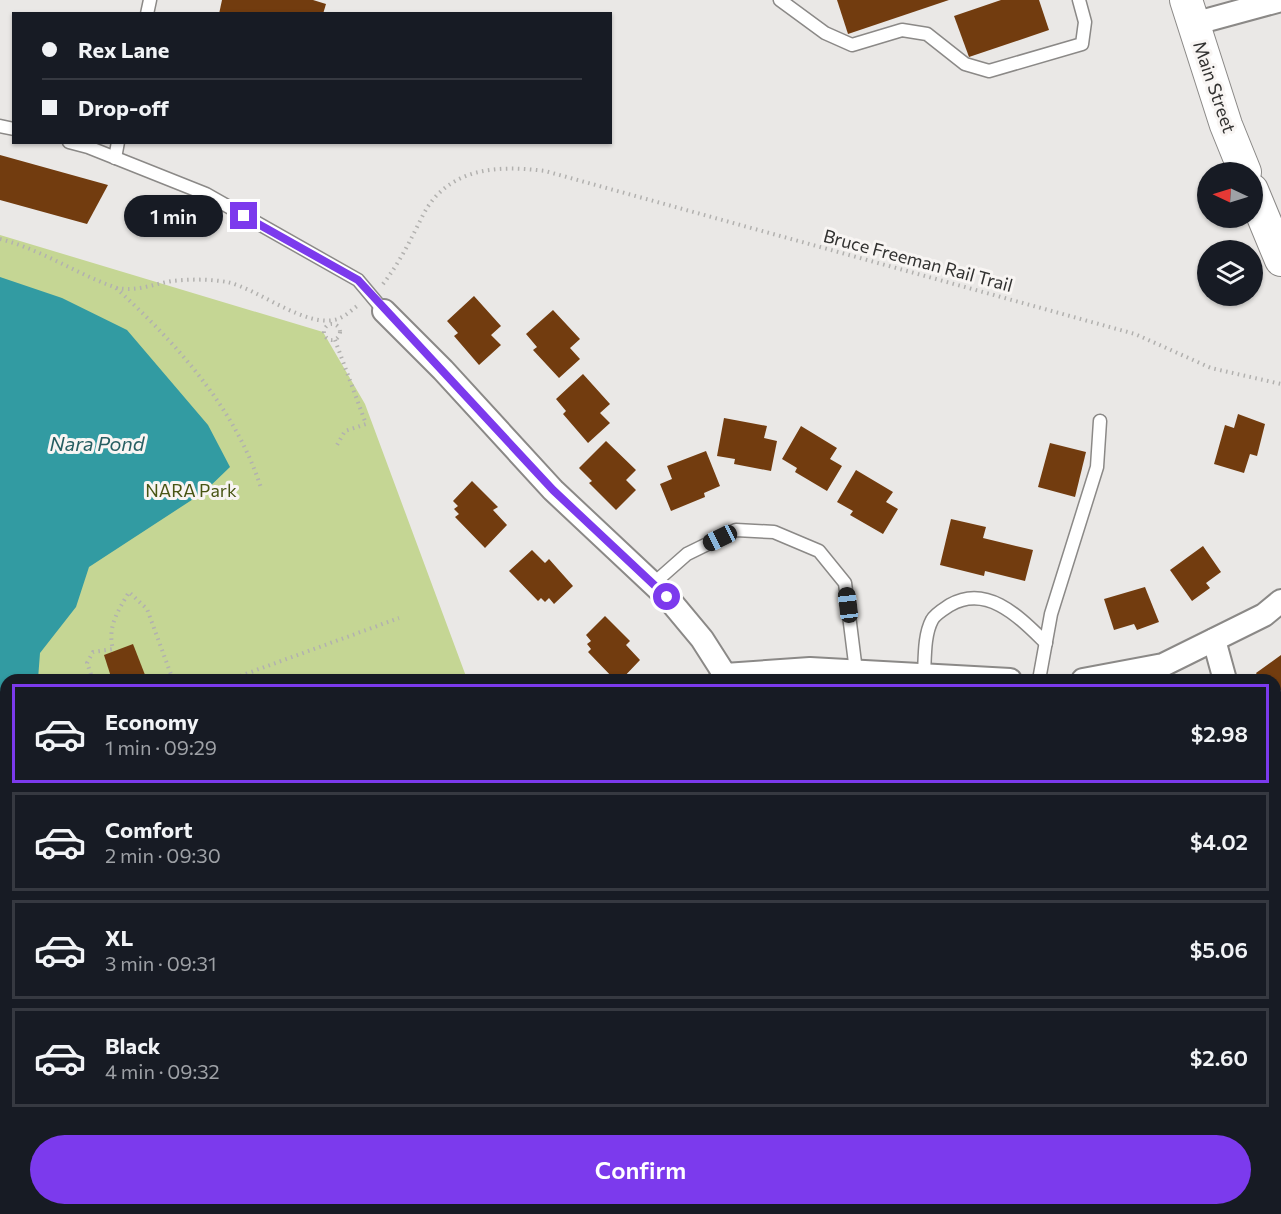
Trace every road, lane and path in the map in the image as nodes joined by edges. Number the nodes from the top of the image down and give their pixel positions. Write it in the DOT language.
graph roads {
  1 [pos="780,0"];
  2 [pos="1079,0"];
  3 [pos="1281,0"];
  4 [pos="1189,12"];
  5 [pos="75,144"];
  6 [pos="118,144"];
  7 [pos="115,158"];
  8 [pos="1241,162"];
  9 [pos="546,171"];
  10 [pos="1263,217"];
  11 [pos="1281,260"];
  12 [pos="116,288"];
  13 [pos="384,311"];
  14 [pos="349,313"];
  15 [pos="311,318"];
  16 [pos="340,330"];
  17 [pos="324,333"];
  18 [pos="335,340"];
  19 [pos="1281,384"];
  20 [pos="1100,421"];
  21 [pos="336,445"];
  22 [pos="261,488"];
  23 [pos="653,584"];
  24 [pos="1281,601"];
  25 [pos="399,618"];
  26 [pos="1214,640"];
  27 [pos="1046,643"];
  28 [pos="856,671"];
  29 [pos="91,674"];
  30 [pos="171,674"];
  31 [pos="245,674"];
  32 [pos="720,674"];
  33 [pos="780,674"];
  34 [pos="907,674"];
  35 [pos="924,674"];
  36 [pos="1040,674"];
  37 [pos="1115,674"];
  38 [pos="1223,674"];
  1 -- 2 [label="lane"];
  3 -- 4 [label="street"];
  4 -- 8 [label="main road, Main Street"];
  5 -- 7 [label="lane"];
  6 -- 7 [label="lane"];
  7 -- 13 [label="lane"];
  9 -- 19 [label="path, Bruce Freeman Rail Trail"];
  10 -- 11 [label="main road"];
  12 -- 22 [label="path"];
  13 -- 23 [label="street"];
  14 -- 16 [label="path"];
  15 -- 17 [label="path"];
  16 -- 17 [label="path"];
  16 -- 18 [label="path"];
  17 -- 18 [label="path"];
  18 -- 21 [label="path"];
  20 -- 27 [label="lane"];
  23 -- 28 [label="lane"];
  23 -- 32 [label="street"];
  24 -- 26 [label="street"];
  25 -- 31 [label="path"];
  26 -- 37 [label="street"];
  26 -- 38 [label="street"];
  27 -- 35 [label="lane"];
  27 -- 36 [label="lane"];
  28 -- 33 [label="street"];
  28 -- 34 [label="street"];
  29 -- 30 [label="path"];
}
